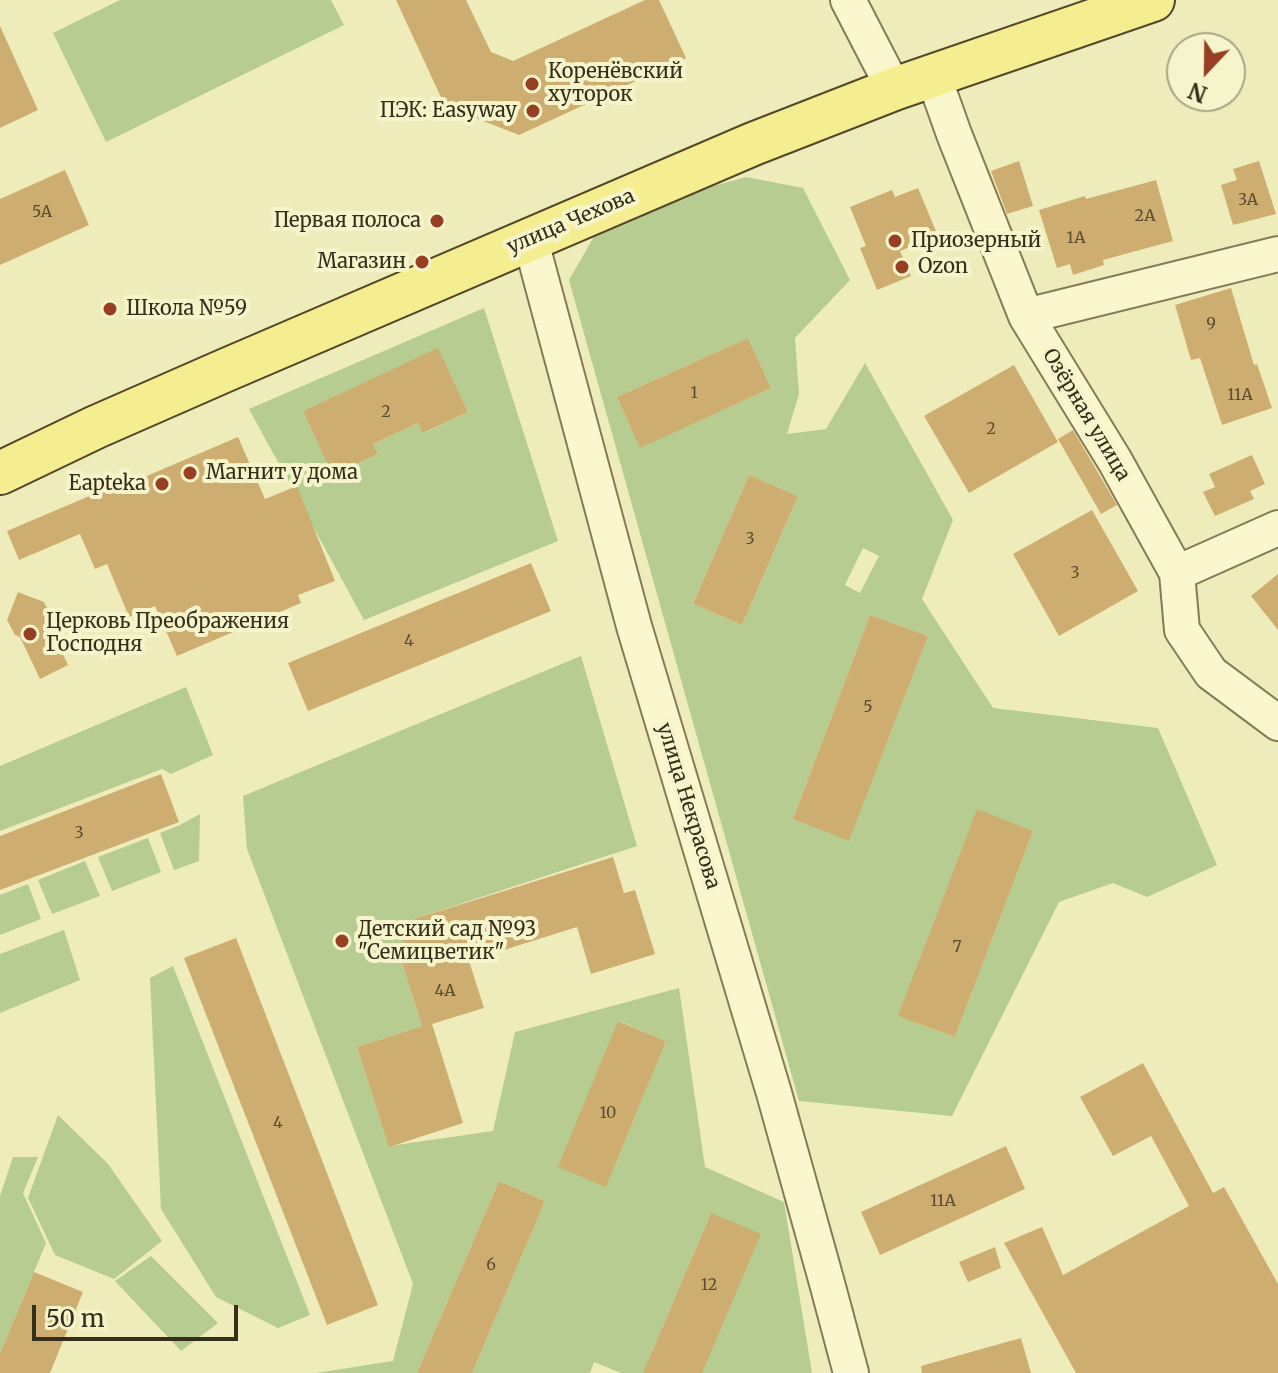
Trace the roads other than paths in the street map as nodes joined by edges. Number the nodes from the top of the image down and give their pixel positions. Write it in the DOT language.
graph roads {
  1 [pos="848,0"];
  2 [pos="1153,0"];
  3 [pos="933,75"];
  4 [pos="894,89"];
  5 [pos="530,238"];
  6 [pos="1278,254"];
  7 [pos="1026,316"];
  8 [pos="0,473"];
  9 [pos="1278,528"];
  10 [pos="1177,573"];
  11 [pos="1278,723"];
  12 [pos="851,1373"];
  1 -- 4 [label="street"];
  2 -- 3 [label="main road, улица Чехова"];
  3 -- 4 [label="main road, улица Чехова"];
  3 -- 7 [label="street, Озёрная улица"];
  4 -- 5 [label="main road, улица Чехова"];
  5 -- 8 [label="main road, улица Чехова"];
  5 -- 12 [label="street, улица Некрасова"];
  6 -- 7 [label="street"];
  7 -- 10 [label="street, Озёрная улица"];
  9 -- 10 [label="street"];
  10 -- 11 [label="street, Озёрная улица"];
}
